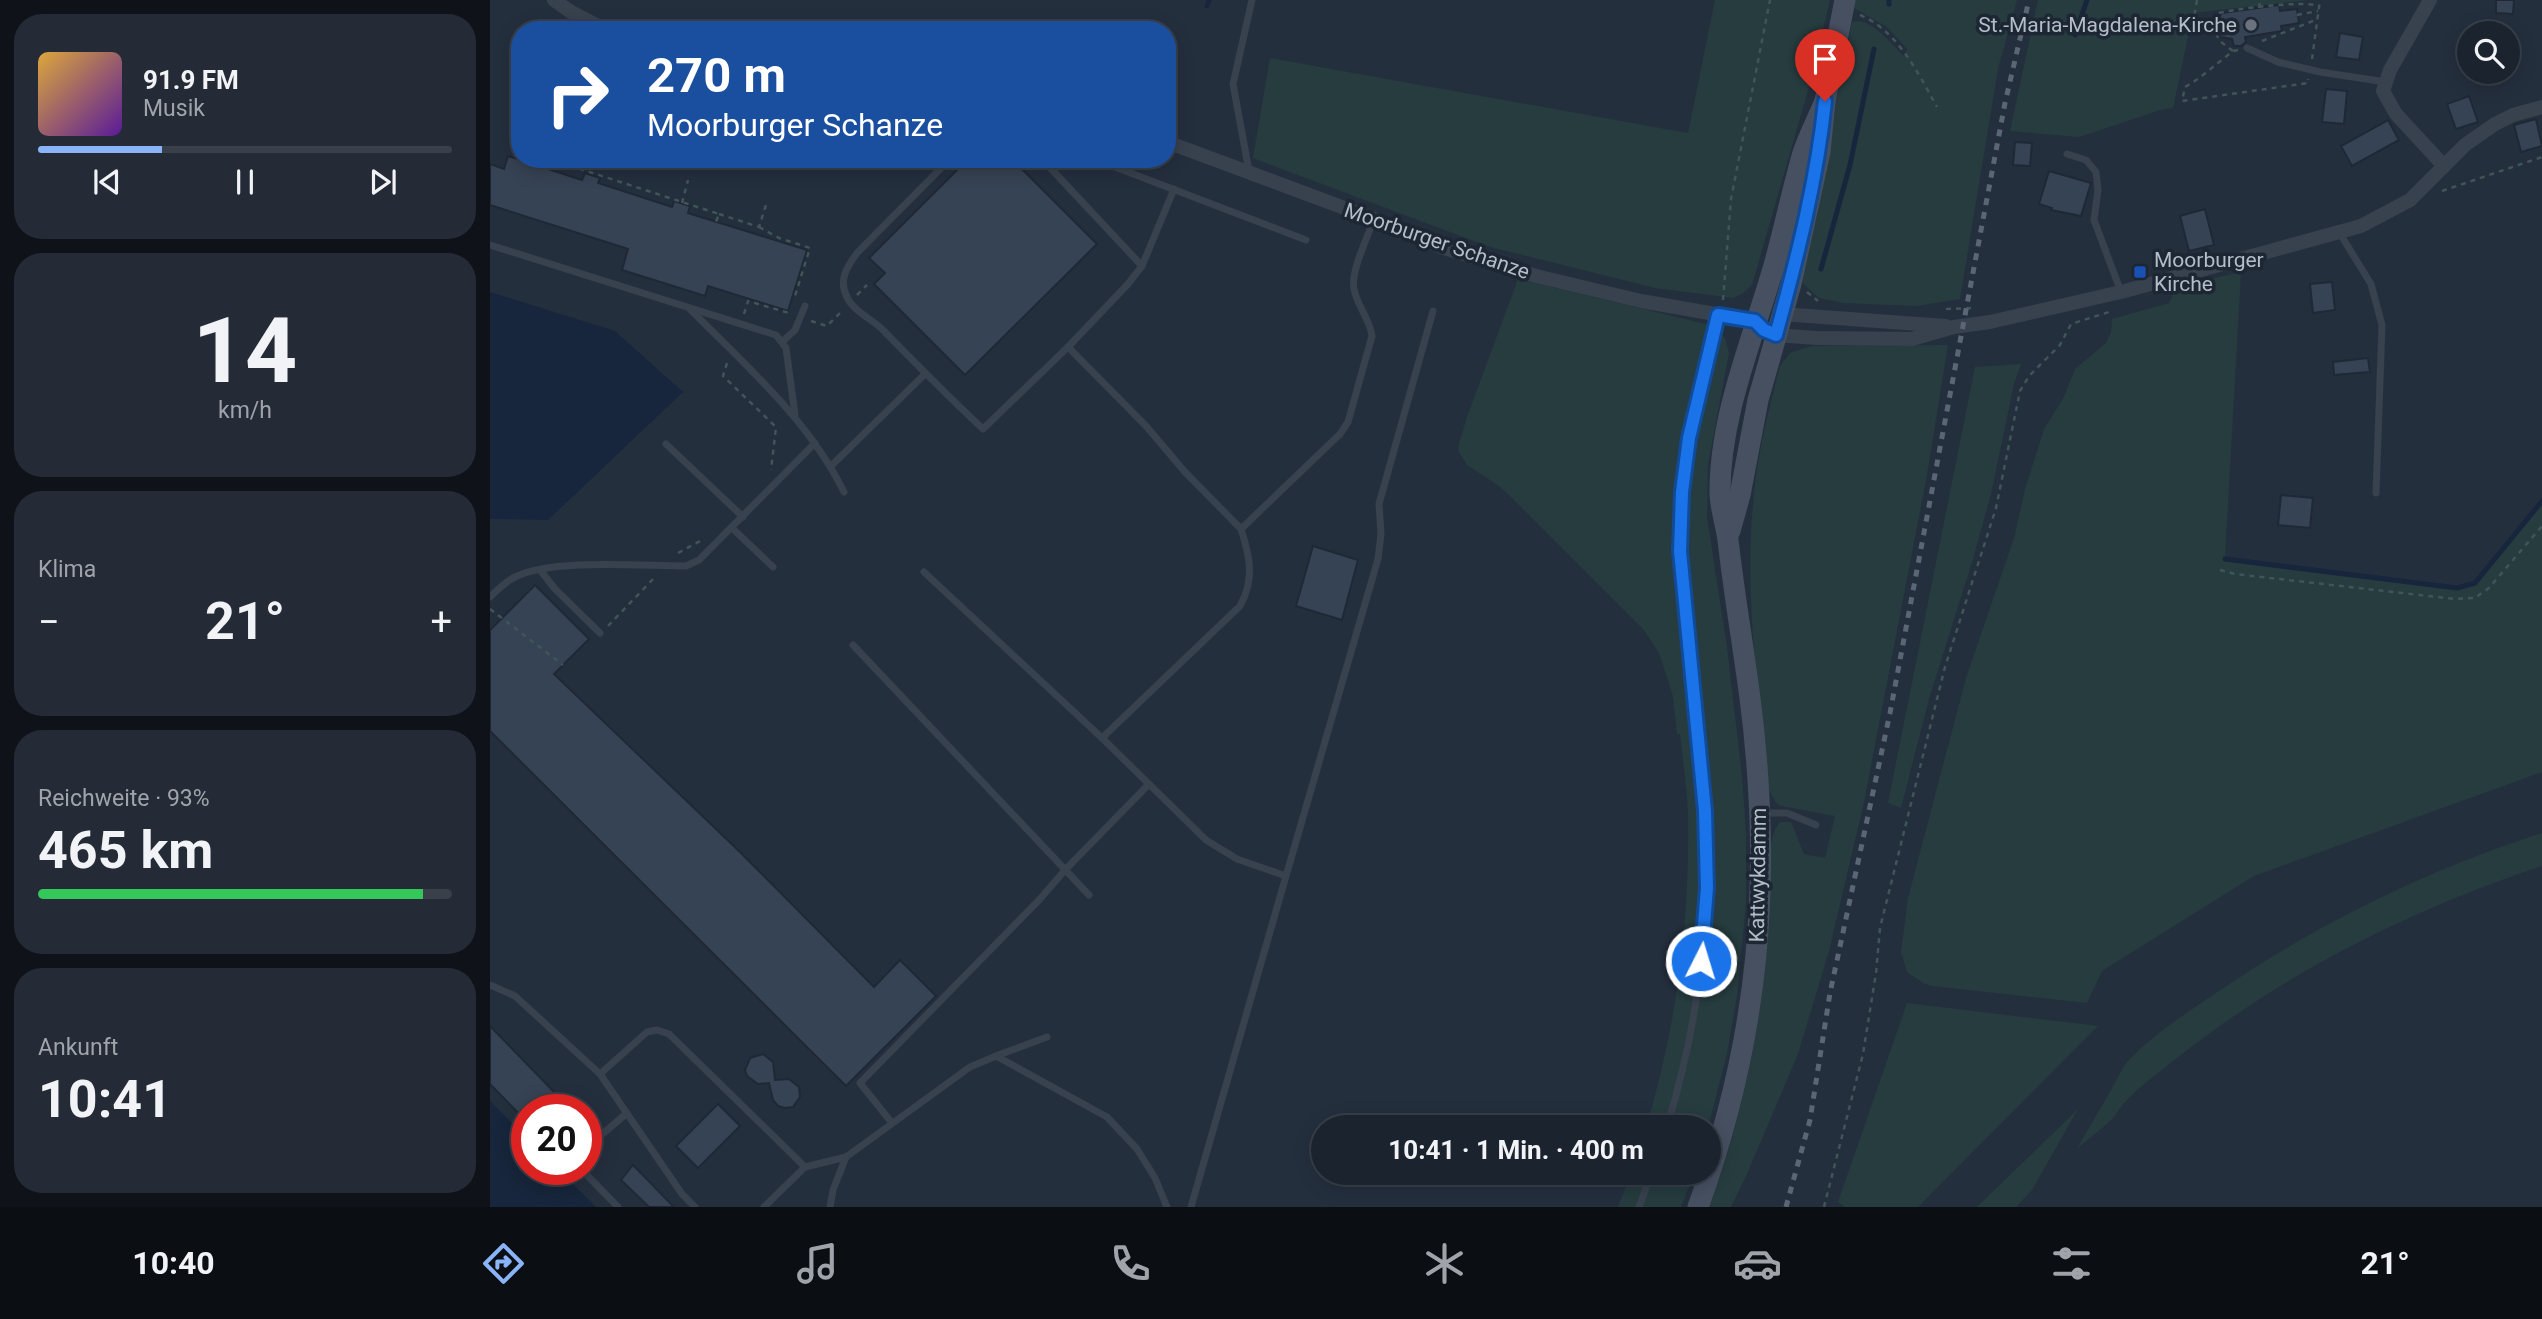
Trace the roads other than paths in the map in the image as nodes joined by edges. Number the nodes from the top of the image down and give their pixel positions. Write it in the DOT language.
graph roads {
  1 [pos="554,0"];
  2 [pos="1252,0"];
  3 [pos="2430,0"];
  4 [pos="1844,6"];
  5 [pos="588,21"];
  6 [pos="2243,47"];
  7 [pos="2386,82"];
  8 [pos="1825,101"];
  9 [pos="2542,107"];
  10 [pos="1176,145"];
  11 [pos="2067,154"];
  12 [pos="2444,166"];
  13 [pos="941,168"];
  14 [pos="1050,168"];
  15 [pos="1118,168"];
  16 [pos="1249,173"];
  17 [pos="1174,189"];
  18 [pos="1374,219"];
  19 [pos="2339,232"];
  20 [pos="1306,240"];
  21 [pos="490,245"];
  22 [pos="1142,266"];
  23 [pos="2121,292"];
  24 [pos="805,306"];
  25 [pos="689,309"];
  26 [pos="1433,311"];
  27 [pos="1718,315"];
  28 [pos="1755,321"];
  29 [pos="1778,325"];
  30 [pos="1954,327"];
  31 [pos="782,342"];
  32 [pos="1068,347"];
  33 [pos="925,374"];
  34 [pos="795,415"];
  35 [pos="815,443"];
  36 [pos="666,444"];
  37 [pos="831,466"];
  38 [pos="844,492"];
  39 [pos="2376,493"];
  40 [pos="743,517"];
  41 [pos="732,528"];
  42 [pos="1241,529"];
  43 [pos="1728,537"];
  44 [pos="773,567"];
  45 [pos="540,570"];
  46 [pos="924,572"];
  47 [pos="490,597"];
  48 [pos="600,633"];
  49 [pos="853,645"];
  50 [pos="1102,738"];
  51 [pos="1149,784"];
  52 [pos="1760,813"];
  53 [pos="1816,825"];
  54 [pos="1065,870"];
  55 [pos="1286,876"];
  56 [pos="1089,895"];
  57 [pos="490,985"];
  58 [pos="1047,1037"];
  59 [pos="996,1056"];
  60 [pos="600,1074"];
  61 [pos="626,1113"];
  62 [pos="1670,1115"];
  63 [pos="892,1123"];
  64 [pos="602,1134"];
  65 [pos="846,1157"];
  66 [pos="806,1167"];
  67 [pos="597,1185"];
  68 [pos="1647,1185"];
  69 [pos="618,1207"];
  70 [pos="695,1207"];
  71 [pos="764,1207"];
  72 [pos="830,1207"];
  73 [pos="1167,1207"];
  74 [pos="1191,1207"];
  75 [pos="1639,1207"];
  76 [pos="1698,1207"];
  1 -- 5 [label="street"];
  2 -- 16 [label="lane"];
  3 -- 7 [label="street"];
  4 -- 8 [label="main road"];
  6 -- 7 [label="lane"];
  7 -- 12 [label="street"];
  8 -- 28 [label="main road, Kattwykdamm"];
  8 -- 29 [label="main road, Kattwykdamm"];
  9 -- 12 [label="street"];
  10 -- 16 [label="street, Moorburger Schanze"];
  11 -- 23 [label="lane"];
  12 -- 19 [label="street"];
  13 -- 33 [label="lane"];
  14 -- 22 [label="lane"];
  15 -- 17 [label="lane"];
  16 -- 18 [label="street, Moorburger Schanze"];
  17 -- 20 [label="lane"];
  17 -- 22 [label="lane"];
  18 -- 27 [label="street, Moorburger Schanze"];
  18 -- 42 [label="lane"];
  19 -- 23 [label="street"];
  19 -- 39 [label="lane"];
  21 -- 25 [label="lane"];
  22 -- 32 [label="lane"];
  23 -- 30 [label="street"];
  24 -- 31 [label="lane"];
  25 -- 31 [label="lane"];
  25 -- 34 [label="lane"];
  26 -- 55 [label="lane"];
  27 -- 28 [label="street, Moorburger Schanze"];
  27 -- 62 [label="lane"];
  28 -- 29 [label="main road"];
  28 -- 43 [label="main road, Kattwykdamm"];
  29 -- 30 [label="street"];
  29 -- 30 [label="street"];
  29 -- 43 [label="main road, Kattwykdamm"];
  31 -- 34 [label="lane"];
  32 -- 33 [label="lane"];
  32 -- 42 [label="lane"];
  33 -- 37 [label="lane"];
  34 -- 35 [label="lane"];
  35 -- 37 [label="lane"];
  35 -- 40 [label="lane"];
  36 -- 40 [label="lane"];
  37 -- 38 [label="lane"];
  40 -- 41 [label="lane"];
  41 -- 44 [label="lane"];
  41 -- 45 [label="lane"];
  42 -- 50 [label="lane"];
  43 -- 52 [label="main road, Kattwykdamm"];
  45 -- 47 [label="lane"];
  45 -- 48 [label="lane"];
  46 -- 50 [label="lane"];
  49 -- 54 [label="lane"];
  50 -- 51 [label="lane"];
  51 -- 54 [label="lane"];
  51 -- 55 [label="lane"];
  52 -- 53 [label="lane"];
  52 -- 76 [label="main road, Kattwykdamm"];
  54 -- 56 [label="lane"];
  54 -- 63 [label="lane"];
  55 -- 74 [label="lane"];
  57 -- 60 [label="lane"];
  58 -- 59 [label="lane"];
  59 -- 63 [label="lane"];
  59 -- 73 [label="lane"];
  60 -- 61 [label="lane"];
  60 -- 66 [label="lane"];
  61 -- 64 [label="lane"];
  61 -- 70 [label="lane"];
  63 -- 65 [label="lane"];
  65 -- 66 [label="lane"];
  65 -- 72 [label="lane"];
  66 -- 71 [label="lane"];
  67 -- 69 [label="lane"];
  68 -- 75 [label="lane"];
}
